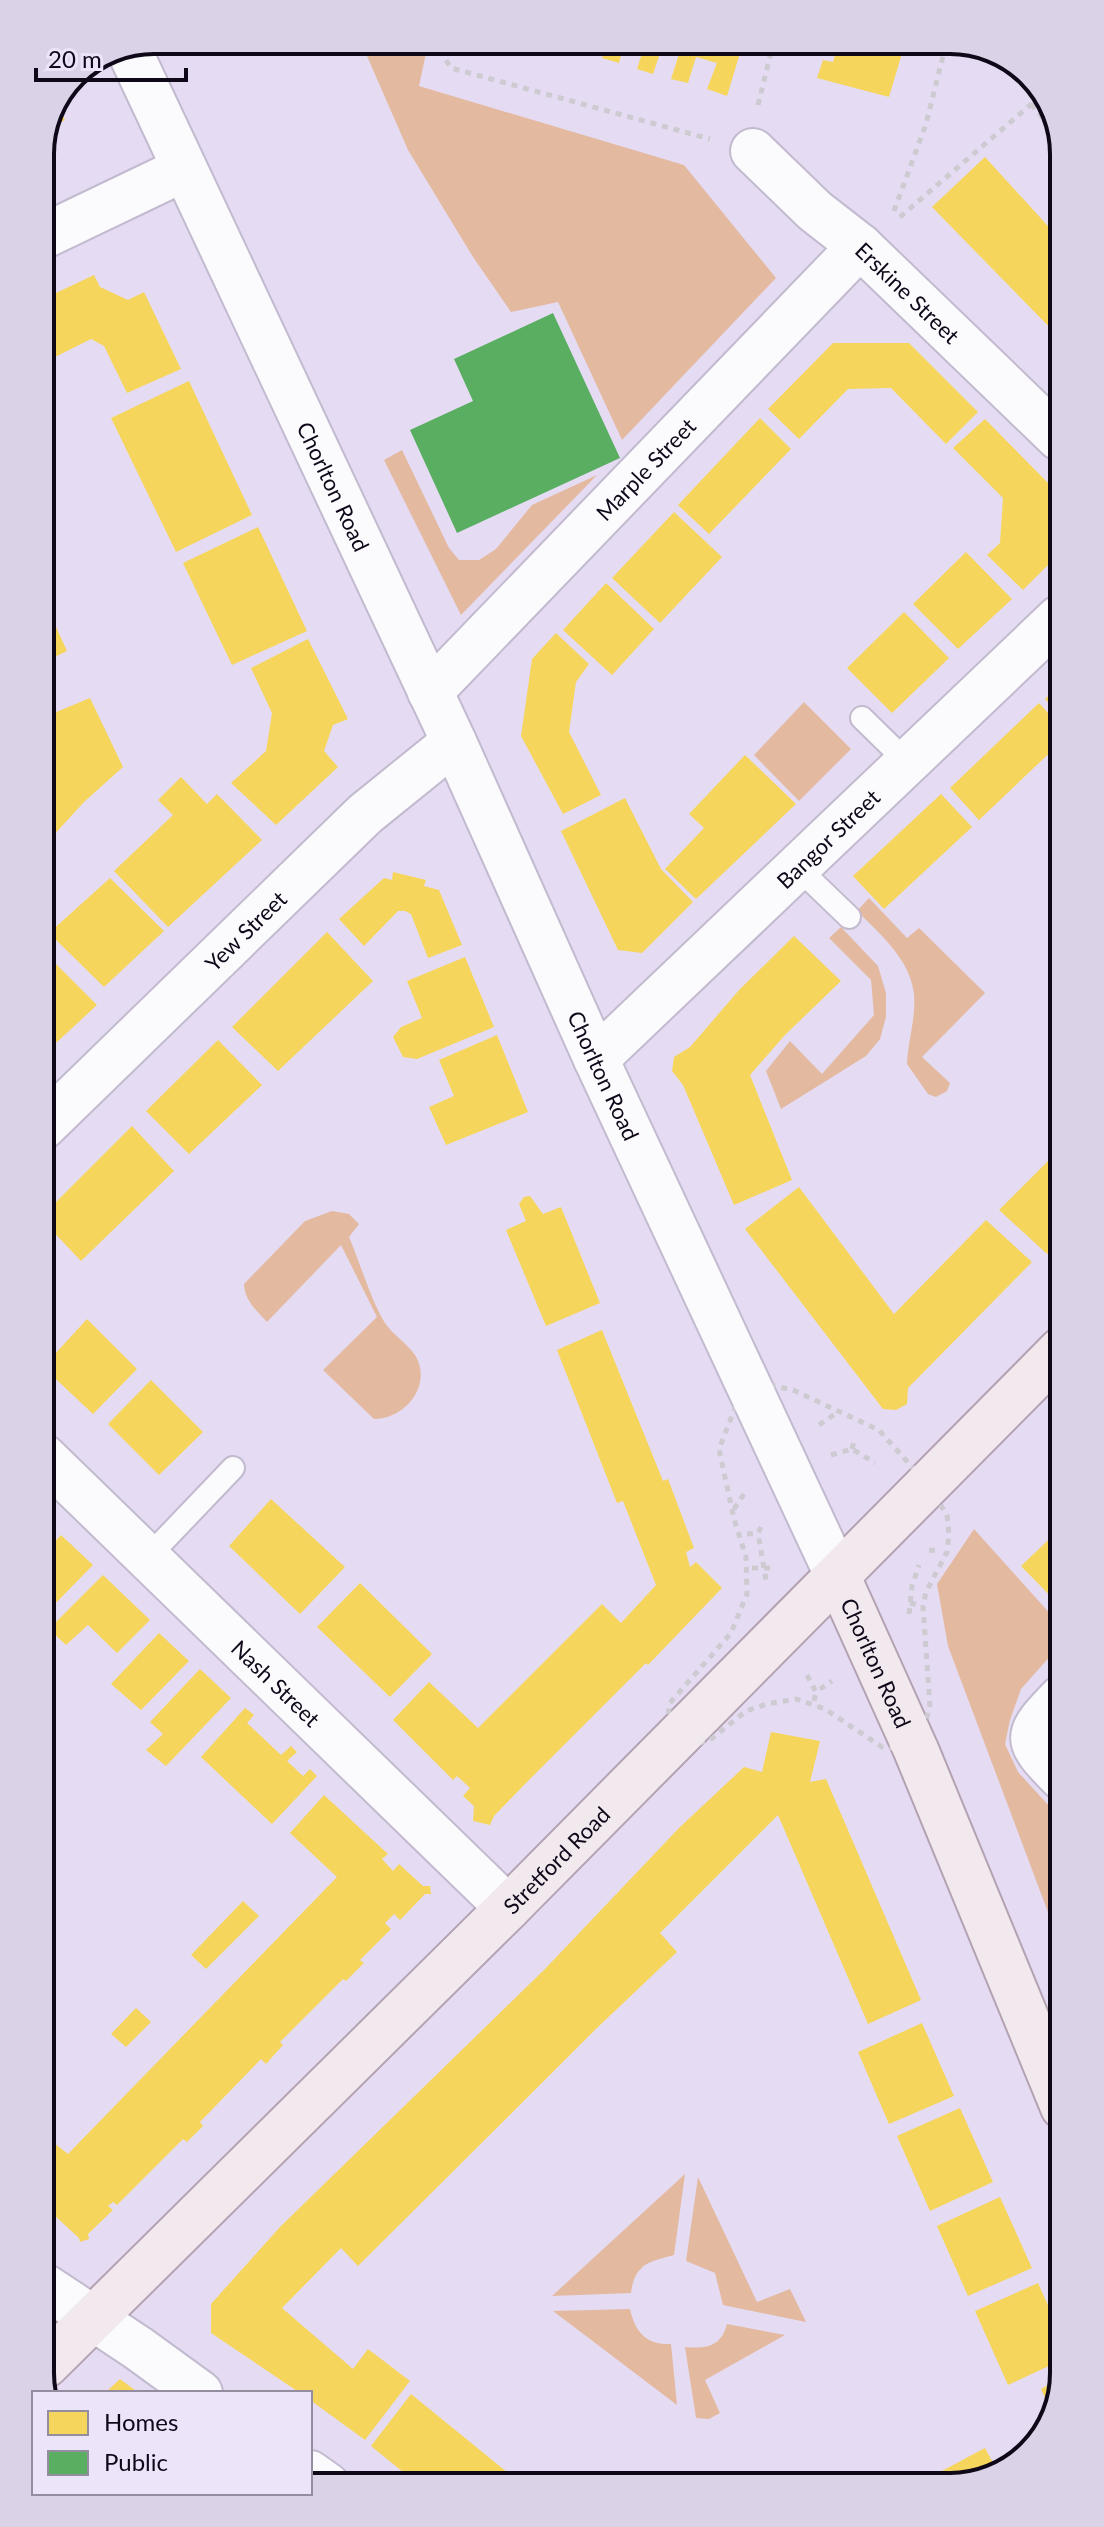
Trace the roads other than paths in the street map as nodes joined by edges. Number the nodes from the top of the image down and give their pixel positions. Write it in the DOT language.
graph roads {
  1 [pos="132,57"];
  2 [pos="753,151"];
  3 [pos="184,169"];
  4 [pos="54,231"];
  5 [pos="875,236"];
  6 [pos="1050,428"];
  7 [pos="1050,627"];
  8 [pos="430,692"];
  9 [pos="862,718"];
  10 [pos="454,742"];
  11 [pos="907,762"];
  12 [pos="797,867"];
  13 [pos="849,917"];
  14 [pos="596,1059"];
  15 [pos="54,1116"];
  16 [pos="1050,1361"];
  17 [pos="54,1467"];
  18 [pos="233,1468"];
  19 [pos="148,1557"];
  20 [pos="838,1577"];
  21 [pos="1050,1709"];
  22 [pos="1050,1766"];
  23 [pos="508,1908"];
  24 [pos="1050,2075"];
  25 [pos="54,2292"];
  26 [pos="93,2318"];
  27 [pos="54,2357"];
  28 [pos="197,2391"];
  1 -- 3 [label="street, Chorlton Road"];
  2 -- 5 [label="street, Erskine Street"];
  3 -- 4 [label="street"];
  3 -- 8 [label="street, Chorlton Road"];
  5 -- 6 [label="street, Erskine Street"];
  5 -- 8 [label="street, Marple Street"];
  7 -- 11 [label="street, Bangor Street"];
  8 -- 10 [label="street, Chorlton Road"];
  9 -- 11 [label="lane"];
  10 -- 14 [label="street, Chorlton Road"];
  10 -- 15 [label="street, Yew Street"];
  11 -- 12 [label="street, Bangor Street"];
  12 -- 13 [label="lane"];
  12 -- 14 [label="street, Bangor Street"];
  14 -- 20 [label="street, Chorlton Road"];
  16 -- 20 [label="main road, Stretford Road"];
  17 -- 19 [label="street, Nash Street"];
  18 -- 19 [label="lane"];
  19 -- 23 [label="street, Nash Street"];
  20 -- 23 [label="main road, Stretford Road"];
  20 -- 24 [label="main road, Chorlton Road"];
  21 -- 22 [label="street"];
  23 -- 26 [label="main road, Stretford Road"];
  25 -- 26 [label="street"];
  26 -- 27 [label="main road, Stretford Road"];
  26 -- 28 [label="street"];
}
